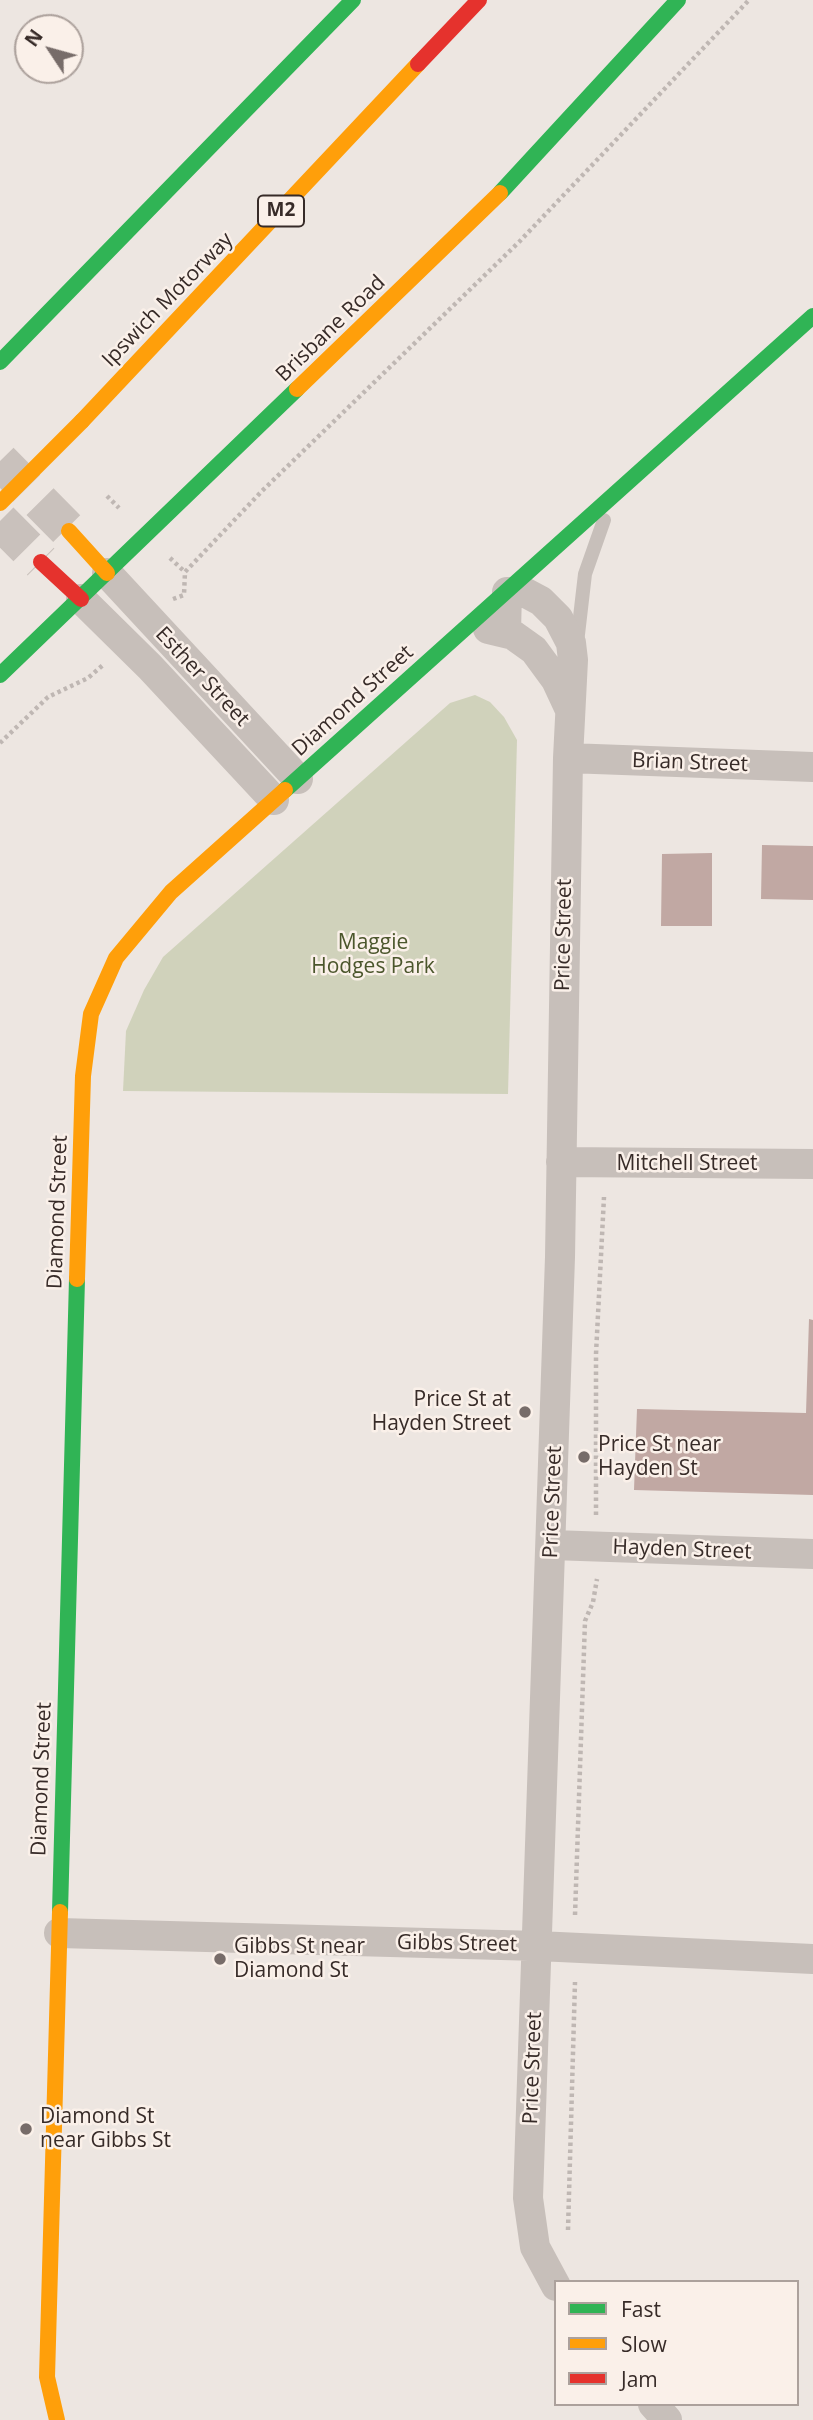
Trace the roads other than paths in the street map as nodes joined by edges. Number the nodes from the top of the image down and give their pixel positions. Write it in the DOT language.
graph roads {
  1 [pos="353,0"];
  2 [pos="480,0"];
  3 [pos="678,0"];
  4 [pos="813,316"];
  5 [pos="6,356"];
  6 [pos="622,488"];
  7 [pos="0,503"];
  8 [pos="69,531"];
  9 [pos="41,562"];
  10 [pos="107,573"];
  11 [pos="507,592"];
  12 [pos="81,599"];
  13 [pos="506,632"];
  14 [pos="444,648"];
  15 [pos="573,674"];
  16 [pos="0,675"];
  17 [pos="570,712"];
  18 [pos="568,758"];
  19 [pos="813,767"];
  20 [pos="298,779"];
  21 [pos="274,800"];
  22 [pos="561,1162"];
  23 [pos="813,1164"];
  24 [pos="552,1545"];
  25 [pos="813,1554"];
  26 [pos="59,1933"];
  27 [pos="538,1946"];
  28 [pos="813,1959"];
  29 [pos="554,2282"];
  30 [pos="655,2406"];
  31 [pos="57,2420"];
  32 [pos="667,2420"];
  1 -- 5 [label="main road"];
  2 -- 7 [label="main road, Ipswich Motorway / M2, bridge"];
  3 -- 10 [label="main road, Brisbane Road"];
  4 -- 6 [label="main road, Diamond Street"];
  6 -- 11 [label="main road, Diamond Street"];
  6 -- 15 [label="lane"];
  8 -- 10 [label="main road"];
  9 -- 12 [label="main road"];
  10 -- 12 [label="main road, Brisbane Road"];
  10 -- 20 [label="street, Esther Street"];
  11 -- 13 [label="street"];
  11 -- 14 [label="main road, Diamond Street"];
  11 -- 15 [label="street, Price Street"];
  12 -- 16 [label="main road, Brisbane Road"];
  12 -- 21 [label="street, Esther Street"];
  13 -- 14 [label="street"];
  13 -- 17 [label="street, Price Street"];
  14 -- 20 [label="main road, Diamond Street"];
  15 -- 17 [label="street, Price Street"];
  17 -- 18 [label="street, Price Street"];
  18 -- 19 [label="street, Brian Street"];
  18 -- 22 [label="street, Price Street"];
  20 -- 21 [label="main road, Diamond Street"];
  21 -- 26 [label="main road, Diamond Street"];
  22 -- 23 [label="street, Mitchell Street"];
  22 -- 24 [label="street, Price Street"];
  24 -- 25 [label="street, Hayden Street"];
  24 -- 27 [label="street, Price Street"];
  26 -- 27 [label="street, Gibbs Street"];
  26 -- 31 [label="main road, Diamond Street"];
  27 -- 28 [label="street, Gibbs Street"];
  27 -- 29 [label="street, Price Street"];
  30 -- 32 [label="street"];
}
